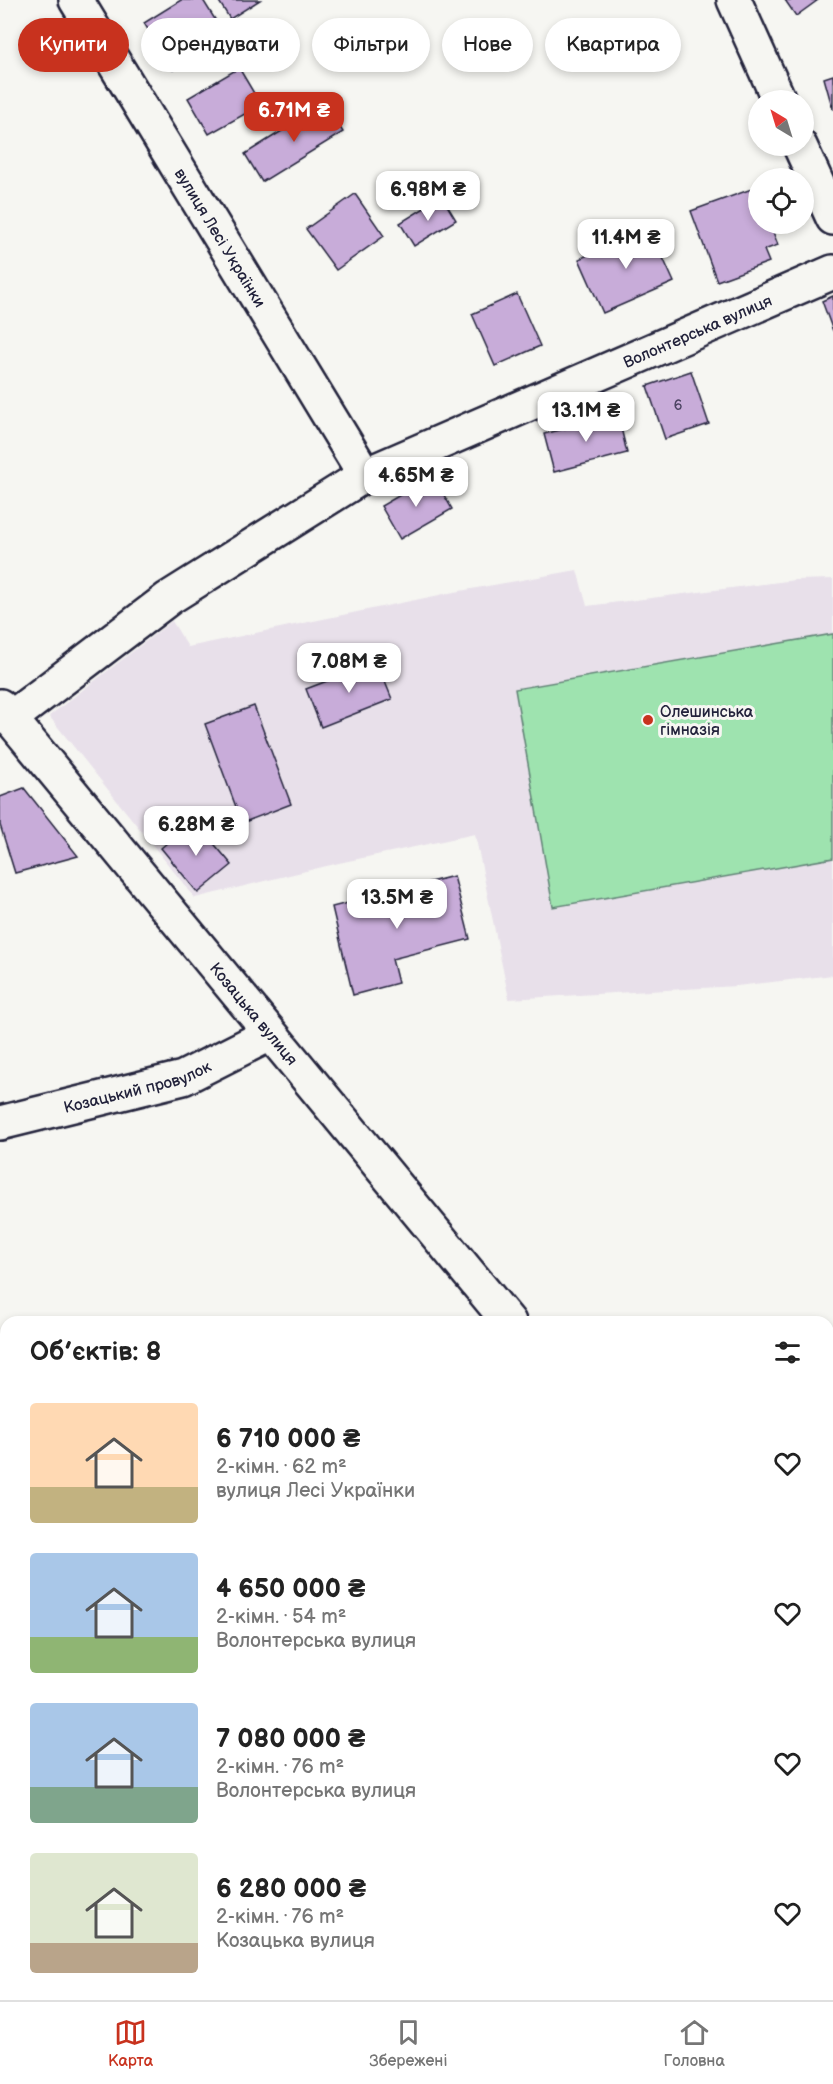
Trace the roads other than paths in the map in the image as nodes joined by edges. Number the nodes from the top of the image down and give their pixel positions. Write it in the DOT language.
graph roads {
  1 [pos="76,0"];
  2 [pos="734,0"];
  3 [pos="774,90"];
  4 [pos="805,156"];
  5 [pos="833,218"];
  6 [pos="833,272"];
  7 [pos="365,475"];
  8 [pos="5,712"];
  9 [pos="270,1034"];
  10 [pos="0,1123"];
  11 [pos="504,1316"];
  1 -- 7 [label="street, вулиця Лесі Українки"];
  2 -- 3 [label="street"];
  4 -- 5 [label="street"];
  6 -- 7 [label="street, Волонтерська вулиця"];
  7 -- 8 [label="street, Волонтерська вулиця"];
  8 -- 9 [label="street, Козацька вулиця"];
  9 -- 10 [label="street, Козацький провулок"];
  9 -- 11 [label="street, Козацька вулиця"];
}
